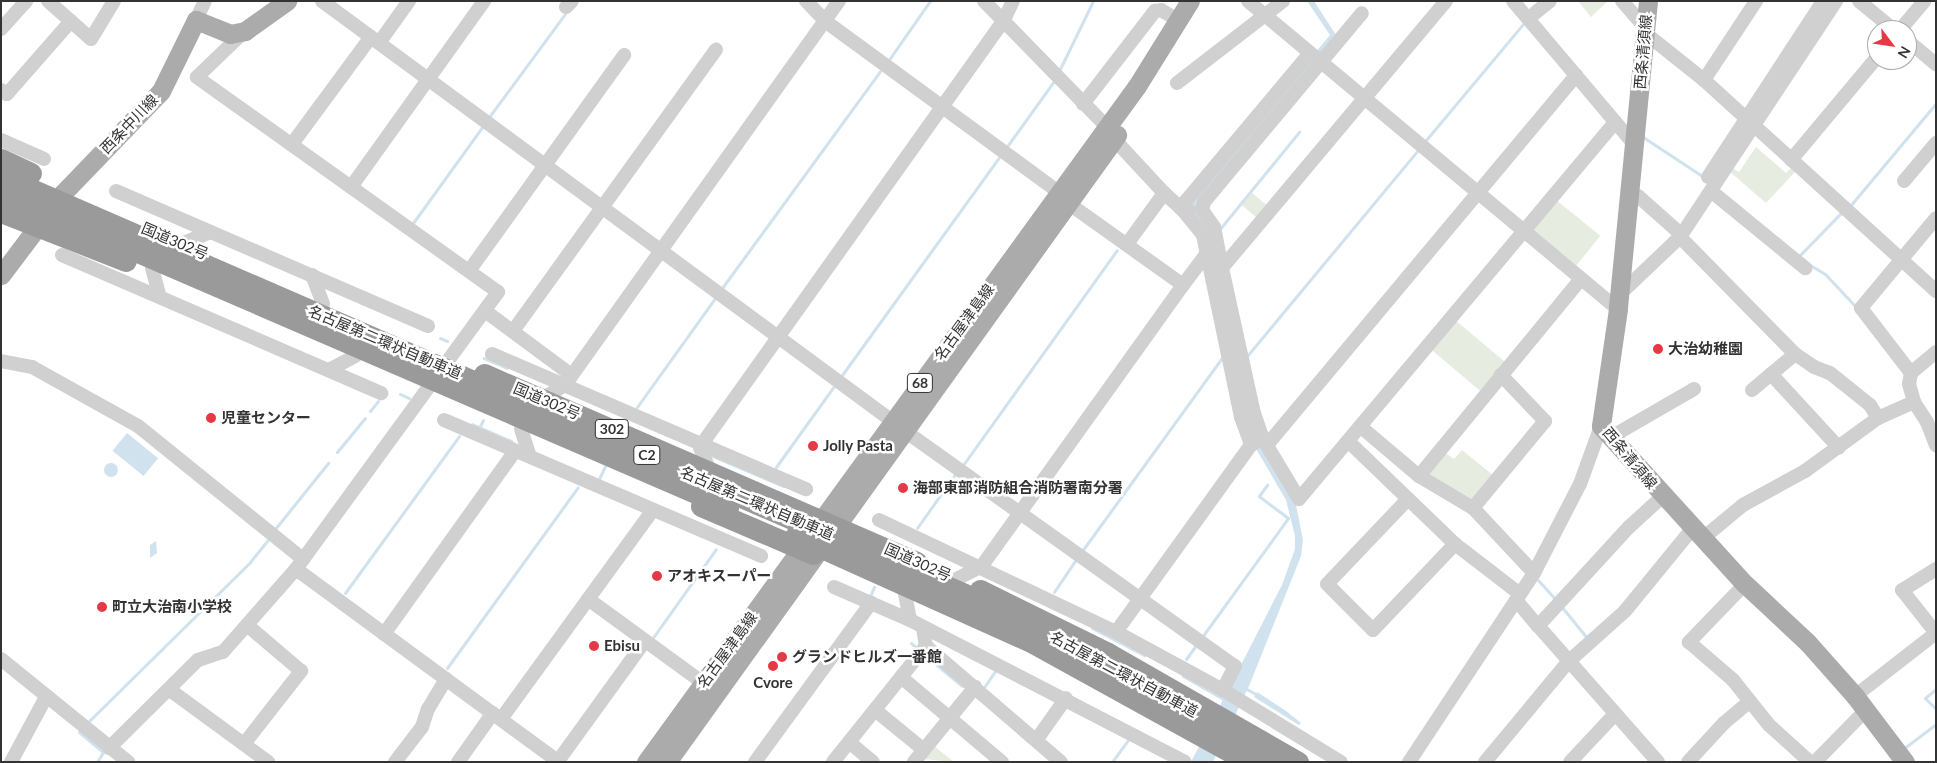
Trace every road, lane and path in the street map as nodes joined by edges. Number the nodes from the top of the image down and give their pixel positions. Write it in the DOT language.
graph roads {
  1 [pos="26,1"];
  2 [pos="48,1"];
  3 [pos="114,1"];
  4 [pos="204,1"];
  5 [pos="286,1"];
  6 [pos="322,1"];
  7 [pos="409,1"];
  8 [pos="484,1"];
  9 [pos="806,1"];
  10 [pos="839,1"];
  11 [pos="984,1"];
  12 [pos="1013,1"];
  13 [pos="1190,1"];
  14 [pos="1201,1"];
  15 [pos="1248,1"];
  16 [pos="1283,1"];
  17 [pos="1446,1"];
  18 [pos="1513,1"];
  19 [pos="1525,1"];
  20 [pos="1550,1"];
  21 [pos="1622,1"];
  22 [pos="1648,1"];
  23 [pos="1756,1"];
  24 [pos="1824,1"];
  25 [pos="1836,1"];
  26 [pos="1859,1"];
  27 [pos="1924,1"];
  28 [pos="1362,13"];
  29 [pos="1535,13"];
  30 [pos="1264,14"];
  31 [pos="196,20"];
  32 [pos="1004,20"];
  33 [pos="1882,20"];
  34 [pos="1908,20"];
  35 [pos="71,21"];
  36 [pos="825,21"];
  37 [pos="1179,21"];
  38 [pos="1,29"];
  39 [pos="1645,30"];
  40 [pos="245,31"];
  41 [pos="375,40"];
  42 [pos="1917,48"];
  43 [pos="716,50"];
  44 [pos="624,54"];
  45 [pos="1315,58"];
  46 [pos="1936,64"];
  47 [pos="1867,70"];
  48 [pos="1576,76"];
  49 [pos="428,79"];
  50 [pos="1704,80"];
  51 [pos="1177,83"];
  52 [pos="1773,86"];
  53 [pos="1,90"];
  54 [pos="1364,98"];
  55 [pos="1083,104"];
  56 [pos="942,107"];
  57 [pos="1615,122"];
  58 [pos="1750,123"];
  59 [pos="1110,133"];
  60 [pos="1635,138"];
  61 [pos="1,140"];
  62 [pos="1936,143"];
  63 [pos="292,144"];
  64 [pos="44,158"];
  65 [pos="1,159"];
  66 [pos="1791,160"];
  67 [pos="545,165"];
  68 [pos="1,166"];
  69 [pos="1,176"];
  70 [pos="1904,181"];
  71 [pos="351,187"];
  72 [pos="116,191"];
  73 [pos="1711,191"];
  74 [pos="1,193"];
  75 [pos="64,193"];
  76 [pos="1164,193"];
  77 [pos="1478,193"];
  78 [pos="1629,194"];
  79 [pos="1064,198"];
  80 [pos="1,202"];
  81 [pos="602,207"];
  82 [pos="1188,209"];
  83 [pos="1,212"];
  84 [pos="1936,218"];
  85 [pos="43,220"];
  86 [pos="1524,231"];
  87 [pos="211,232"];
  88 [pos="1681,236"];
  89 [pos="181,244"];
  90 [pos="1127,244"];
  91 [pos="660,249"];
  92 [pos="1207,253"];
  93 [pos="62,255"];
  94 [pos="1901,259"];
  95 [pos="152,268"];
  96 [pos="1222,268"];
  97 [pos="1805,268"];
  98 [pos="469,271"];
  99 [pos="312,275"];
  100 [pos="1,276"];
  101 [pos="1581,278"];
  102 [pos="1183,285"];
  103 [pos="1936,291"];
  104 [pos="160,297"];
  105 [pos="1618,302"];
  106 [pos="323,304"];
  107 [pos="485,311"];
  108 [pos="296,320"];
  109 [pos="428,326"];
  110 [pos="355,329"];
  111 [pos="513,331"];
  112 [pos="778,336"];
  113 [pos="1936,352"];
  114 [pos="492,354"];
  115 [pos="1794,354"];
  116 [pos="355,356"];
  117 [pos="450,359"];
  118 [pos="1,361"];
  119 [pos="329,370"];
  120 [pos="1911,373"];
  121 [pos="1771,374"];
  122 [pos="1501,375"];
  123 [pos="568,380"];
  124 [pos="428,388"];
  125 [pos="1694,389"];
  126 [pos="1752,390"];
  127 [pos="381,393"];
  128 [pos="541,399"];
  129 [pos="1914,402"];
  130 [pos="1878,418"];
  131 [pos="444,420"];
  132 [pos="1931,420"];
  133 [pos="899,426"];
  134 [pos="1361,427"];
  135 [pos="522,429"];
  136 [pos="1606,432"];
  137 [pos="1259,442"];
  138 [pos="1349,442"];
  139 [pos="702,444"];
  140 [pos="1936,445"];
  141 [pos="1839,448"];
  142 [pos="515,451"];
  143 [pos="530,457"];
  144 [pos="710,471"];
  145 [pos="1419,476"];
  146 [pos="806,489"];
  147 [pos="1663,496"];
  148 [pos="1408,499"];
  149 [pos="1473,508"];
  150 [pos="653,510"];
  151 [pos="1019,511"];
  152 [pos="879,520"];
  153 [pos="736,521"];
  154 [pos="828,523"];
  155 [pos="705,532"];
  156 [pos="1697,534"];
  157 [pos="1454,544"];
  158 [pos="807,552"];
  159 [pos="761,556"];
  160 [pos="299,564"];
  161 [pos="982,566"];
  162 [pos="1936,569"];
  163 [pos="1534,573"];
  164 [pos="957,579"];
  165 [pos="1744,584"];
  166 [pos="834,587"];
  167 [pos="905,594"];
  168 [pos="1518,597"];
  169 [pos="1139,598"];
  170 [pos="588,599"];
  171 [pos="871,603"];
  172 [pos="910,620"];
  173 [pos="247,625"];
  174 [pos="1538,626"];
  175 [pos="923,628"];
  176 [pos="1116,632"];
  177 [pos="1936,633"];
  178 [pos="384,634"];
  179 [pos="648,643"];
  180 [pos="923,651"];
  181 [pos="1,659"];
  182 [pos="1568,662"];
  183 [pos="901,677"];
  184 [pos="446,679"];
  185 [pos="703,683"];
  186 [pos="170,690"];
  187 [pos="1223,690"];
  188 [pos="971,691"];
  189 [pos="46,698"];
  190 [pos="1066,698"];
  191 [pos="1750,701"];
  192 [pos="1860,703"];
  193 [pos="875,710"];
  194 [pos="1615,714"];
  195 [pos="497,716"];
  196 [pos="950,718"];
  197 [pos="1268,718"];
  198 [pos="1037,739"];
  199 [pos="849,742"];
  200 [pos="244,744"];
  201 [pos="109,748"];
  202 [pos="924,750"];
  203 [pos="1276,754"];
  204 [pos="1224,758"];
  205 [pos="562,761"];
  206 [pos="11,762"];
  207 [pos="128,762"];
  208 [pos="268,762"];
  209 [pos="395,762"];
  210 [pos="458,762"];
  211 [pos="646,762"];
  212 [pos="667,762"];
  213 [pos="755,762"];
  214 [pos="833,762"];
  215 [pos="873,762"];
  216 [pos="914,762"];
  217 [pos="1002,762"];
  218 [pos="1061,762"];
  219 [pos="1185,762"];
  220 [pos="1249,762"];
  221 [pos="1298,762"];
  222 [pos="1341,762"];
  223 [pos="1409,762"];
  224 [pos="1485,762"];
  225 [pos="1570,762"];
  226 [pos="1658,762"];
  227 [pos="1688,762"];
  228 [pos="1810,762"];
  229 [pos="1815,762"];
  230 [pos="1905,762"];
  1 -- 38 [label="street"];
  2 -- 35 [label="street"];
  3 -- 35 [label="street"];
  4 -- 31 [label="street"];
  5 -- 40 [label="main road"];
  6 -- 41 [label="street"];
  7 -- 41 [label="street"];
  8 -- 49 [label="street"];
  9 -- 36 [label="street"];
  10 -- 36 [label="street"];
  11 -- 32 [label="street"];
  12 -- 32 [label="street"];
  13 -- 37 [label="main road, 名古屋津島線 / 68"];
  14 -- 59 [label="main road, 名古屋津島線 / 68"];
  15 -- 30 [label="street"];
  16 -- 30 [label="street"];
  17 -- 54 [label="street"];
  18 -- 48 [label="street"];
  19 -- 29 [label="street"];
  20 -- 29 [label="street"];
  21 -- 39 [label="street"];
  22 -- 39 [label="main road, 西条清須線"];
  23 -- 50 [label="street"];
  24 -- 52 [label="street"];
  25 -- 52 [label="street"];
  26 -- 33 [label="street"];
  27 -- 34 [label="street"];
  28 -- 45 [label="street"];
  29 -- 60 [label="street"];
  30 -- 45 [label="street"];
  30 -- 51 [label="street"];
  31 -- 40 [label="main road"];
  31 -- 75 [label="main road, 西条中川線"];
  32 -- 55 [label="street"];
  32 -- 56 [label="street"];
  35 -- 53 [label="street"];
  36 -- 56 [label="street"];
  36 -- 91 [label="street"];
  37 -- 55 [label="street"];
  37 -- 59 [label="main road, 名古屋津島線 / 68"];
  39 -- 50 [label="street"];
  39 -- 60 [label="main road, 西条清須線"];
  40 -- 63 [label="street"];
  41 -- 49 [label="street"];
  41 -- 63 [label="street"];
  42 -- 46 [label="street"];
  43 -- 81 [label="street"];
  44 -- 67 [label="street"];
  45 -- 54 [label="street"];
  45 -- 82 [label="street"];
  45 -- 82 [label="street"];
  47 -- 66 [label="street"];
  48 -- 57 [label="street"];
  48 -- 77 [label="street"];
  49 -- 67 [label="street"];
  49 -- 71 [label="street"];
  50 -- 58 [label="street"];
  52 -- 58 [label="street"];
  54 -- 77 [label="street"];
  54 -- 96 [label="street"];
  55 -- 59 [label="street"];
  56 -- 79 [label="street"];
  56 -- 112 [label="street"];
  57 -- 60 [label="street"];
  57 -- 86 [label="street"];
  58 -- 66 [label="street"];
  58 -- 73 [label="street"];
  59 -- 76 [label="street"];
  59 -- 79 [label="main road, 名古屋津島線 / 68"];
  60 -- 78 [label="main road, 西条清須線"];
  61 -- 64 [label="street"];
  62 -- 70 [label="street"];
  63 -- 71 [label="street"];
  65 -- 110 [label="highway, bridge"];
  66 -- 94 [label="street"];
  67 -- 81 [label="street"];
  67 -- 98 [label="street"];
  68 -- 75 [label="highway, 国道302号 / 302"];
  69 -- 110 [label="highway, 名古屋第二環状自動車道 / C2, bridge"];
  71 -- 98 [label="street"];
  72 -- 87 [label="street"];
  73 -- 88 [label="street"];
  73 -- 97 [label="street"];
  74 -- 108 [label="highway, 名古屋第二環状自動車道 / C2, bridge"];
  75 -- 85 [label="main road, 西条中川線"];
  75 -- 89 [label="highway, 国道302号 / 302"];
  76 -- 82 [label="street"];
  76 -- 90 [label="street"];
  77 -- 86 [label="street"];
  77 -- 137 [label="street"];
  78 -- 88 [label="street"];
  78 -- 105 [label="main road, 西条清須線"];
  79 -- 90 [label="street"];
  79 -- 133 [label="main road, 名古屋津島線 / 68"];
  80 -- 85 [label="highway, 302"];
  81 -- 91 [label="street"];
  81 -- 111 [label="street"];
  82 -- 92 [label="street"];
  82 -- 96 [label="street"];
  83 -- 108 [label="highway, bridge"];
  84 -- 94 [label="street"];
  85 -- 95 [label="highway, 302"];
  85 -- 100 [label="main road, 西条中川線"];
  86 -- 101 [label="street"];
  86 -- 134 [label="street"];
  87 -- 89 [label="street"];
  87 -- 99 [label="street"];
  88 -- 105 [label="street"];
  88 -- 115 [label="street"];
  89 -- 106 [label="highway, 国道302号 / 302"];
  90 -- 102 [label="street"];
  91 -- 112 [label="street"];
  91 -- 123 [label="street"];
  92 -- 102 [label="street"];
  92 -- 137 [label="street"];
  93 -- 104 [label="street"];
  94 -- 103 [label="street"];
  94 -- 120 [label="street"];
  95 -- 104 [label="street"];
  95 -- 116 [label="highway, 302"];
  96 -- 137 [label="street"];
  98 -- 107 [label="street"];
  99 -- 106 [label="street"];
  99 -- 109 [label="street"];
  101 -- 105 [label="street"];
  101 -- 122 [label="street"];
  102 -- 151 [label="street"];
  104 -- 119 [label="street"];
  105 -- 136 [label="main road, 西条清須線"];
  106 -- 117 [label="highway, 国道302号 / 302"];
  107 -- 111 [label="street"];
  107 -- 117 [label="street"];
  108 -- 220 [label="highway, 名古屋第二環状自動車道 / C2, bridge"];
  110 -- 203 [label="highway, 名古屋第二環状自動車道 / C2, bridge"];
  111 -- 123 [label="street"];
  112 -- 133 [label="street"];
  112 -- 139 [label="street"];
  113 -- 120 [label="street"];
  114 -- 123 [label="street"];
  115 -- 121 [label="street"];
  115 -- 130 [label="street"];
  116 -- 119 [label="street"];
  116 -- 124 [label="highway, 302"];
  117 -- 124 [label="street"];
  117 -- 128 [label="highway, 国道302号 / 302"];
  118 -- 160 [label="street"];
  119 -- 127 [label="street"];
  120 -- 129 [label="street"];
  121 -- 126 [label="street"];
  121 -- 141 [label="street"];
  122 -- 145 [label="street"];
  122 -- 149 [label="street"];
  123 -- 128 [label="street"];
  123 -- 139 [label="street"];
  124 -- 135 [label="highway, 302"];
  124 -- 160 [label="street"];
  125 -- 136 [label="street"];
  128 -- 144 [label="highway, 国道302号 / 302"];
  129 -- 130 [label="street"];
  129 -- 132 [label="street"];
  130 -- 141 [label="street"];
  131 -- 142 [label="street"];
  132 -- 140 [label="street"];
  133 -- 151 [label="street"];
  133 -- 154 [label="main road, 名古屋津島線 / 68"];
  134 -- 138 [label="street"];
  134 -- 145 [label="street"];
  135 -- 143 [label="street"];
  135 -- 153 [label="highway, 302"];
  136 -- 147 [label="main road, 西条清須線"];
  136 -- 163 [label="street"];
  137 -- 138 [label="street"];
  137 -- 169 [label="street"];
  138 -- 148 [label="street"];
  139 -- 144 [label="street"];
  139 -- 146 [label="street"];
  141 -- 156 [label="street"];
  142 -- 143 [label="street"];
  142 -- 178 [label="street"];
  143 -- 150 [label="street"];
  144 -- 154 [label="highway, 国道302号 / 302"];
  145 -- 149 [label="street"];
  147 -- 156 [label="main road, 西条清須線"];
  147 -- 174 [label="street"];
  148 -- 157 [label="street"];
  148 -- 157 [label="street"];
  149 -- 163 [label="street"];
  150 -- 155 [label="street"];
  150 -- 170 [label="street"];
  151 -- 161 [label="street"];
  151 -- 169 [label="street"];
  152 -- 161 [label="street"];
  153 -- 155 [label="street"];
  153 -- 158 [label="highway, 302"];
  154 -- 158 [label="main road, 名古屋津島線 / 68"];
  154 -- 164 [label="highway, 国道302号 / 302"];
  155 -- 159 [label="street"];
  156 -- 165 [label="main road, 西条清須線"];
  156 -- 182 [label="street"];
  157 -- 168 [label="street"];
  158 -- 167 [label="highway, 302"];
  158 -- 185 [label="main road, 名古屋津島線 / 68"];
  158 -- 212 [label="main road, 名古屋津島線 / 68"];
  160 -- 173 [label="street"];
  160 -- 178 [label="street"];
  161 -- 164 [label="street"];
  161 -- 176 [label="street"];
  162 -- 177 [label="street"];
  163 -- 168 [label="street"];
  164 -- 203 [label="highway, 国道302号 / 302"];
  165 -- 191 [label="street"];
  165 -- 192 [label="main road, 西条清須線"];
  166 -- 171 [label="street"];
  167 -- 172 [label="street"];
  167 -- 204 [label="highway, 302"];
  168 -- 174 [label="street"];
  168 -- 223 [label="street"];
  169 -- 176 [label="street"];
  169 -- 187 [label="street"];
  170 -- 179 [label="street"];
  170 -- 195 [label="street"];
  171 -- 172 [label="street"];
  171 -- 213 [label="street"];
  172 -- 175 [label="street"];
  173 -- 186 [label="street"];
  173 -- 200 [label="street"];
  174 -- 182 [label="street"];
  175 -- 180 [label="street"];
  175 -- 190 [label="street"];
  176 -- 187 [label="street"];
  177 -- 192 [label="street"];
  178 -- 184 [label="street"];
  179 -- 185 [label="street"];
  179 -- 205 [label="street"];
  180 -- 183 [label="street"];
  180 -- 188 [label="street"];
  181 -- 189 [label="street"];
  182 -- 194 [label="street"];
  182 -- 224 [label="street"];
  183 -- 193 [label="street"];
  183 -- 196 [label="street"];
  184 -- 195 [label="street"];
  184 -- 209 [label="street"];
  185 -- 211 [label="main road, 名古屋津島線 / 68"];
  186 -- 200 [label="street"];
  186 -- 201 [label="street"];
  187 -- 197 [label="street"];
  188 -- 196 [label="street"];
  188 -- 198 [label="street"];
  189 -- 201 [label="street"];
  189 -- 206 [label="street"];
  190 -- 198 [label="street"];
  190 -- 219 [label="street"];
  191 -- 227 [label="street"];
  191 -- 228 [label="street"];
  192 -- 229 [label="street"];
  192 -- 230 [label="main road, 西条清須線"];
  193 -- 199 [label="street"];
  193 -- 202 [label="street"];
  194 -- 225 [label="street"];
  194 -- 226 [label="street"];
  195 -- 205 [label="street"];
  195 -- 210 [label="street"];
  196 -- 202 [label="street"];
  196 -- 217 [label="street"];
  197 -- 203 [label="street"];
  197 -- 222 [label="street"];
  198 -- 218 [label="street"];
  199 -- 214 [label="street"];
  199 -- 215 [label="street"];
  200 -- 208 [label="street"];
  201 -- 207 [label="street"];
  202 -- 216 [label="street"];
  203 -- 221 [label="highway, 国道302号 / 302"];
}
